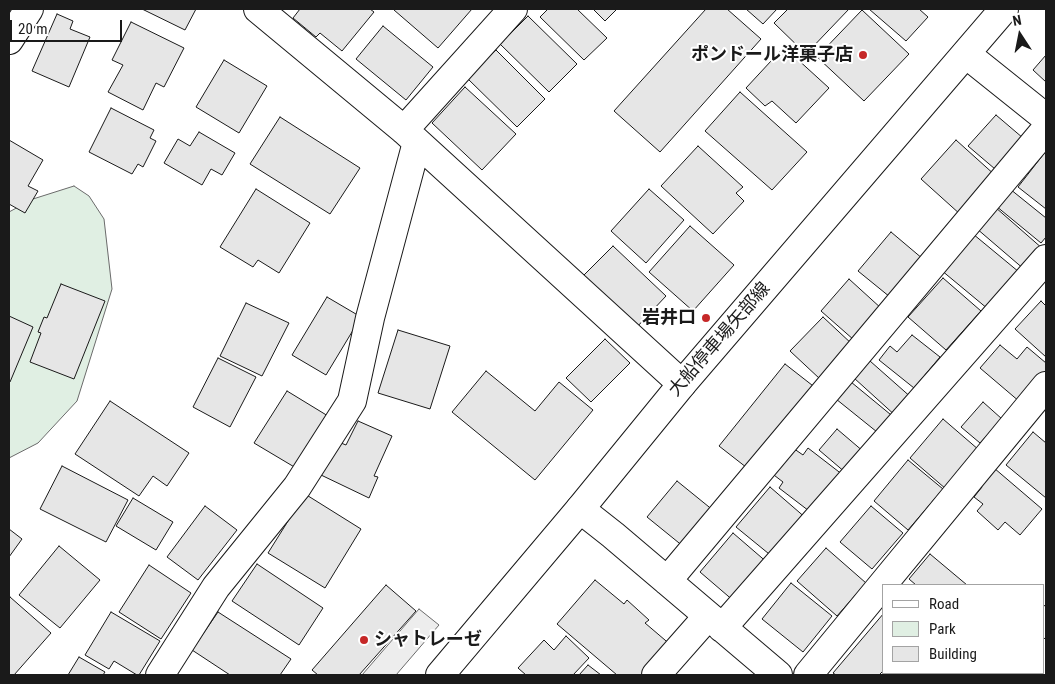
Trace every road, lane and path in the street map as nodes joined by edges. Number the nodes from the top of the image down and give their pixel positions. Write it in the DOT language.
graph roads {
  1 [pos="29,9"];
  2 [pos="258,9"];
  3 [pos="1004,9"];
  4 [pos="509,10"];
  5 [pos="9,40"];
  6 [pos="966,54"];
  7 [pos="1046,118"];
  8 [pos="1046,129"];
  9 [pos="411,136"];
  10 [pos="1046,259"];
  11 [pos="682,384"];
  12 [pos="1046,386"];
  13 [pos="580,509"];
  14 [pos="666,580"];
  15 [pos="883,584"];
  16 [pos="882,585"];
  17 [pos="715,622"];
  18 [pos="160,675"];
  19 [pos="440,675"];
  20 [pos="656,675"];
  21 [pos="778,675"];
  22 [pos="808,675"];
  1 -- 5 [label="street"];
  2 -- 9 [label="street"];
  3 -- 6 [label="street, 大船停車場矢部線"];
  4 -- 9 [label="street"];
  6 -- 7 [label="street"];
  6 -- 11 [label="street, 大船停車場矢部線"];
  8 -- 14 [label="street"];
  9 -- 11 [label="street"];
  9 -- 18 [label="street"];
  10 -- 17 [label="street"];
  11 -- 13 [label="street, 大船停車場矢部線"];
  12 -- 15 [label="street"];
  13 -- 14 [label="street"];
  13 -- 19 [label="street, 大船停車場矢部線"];
  14 -- 17 [label="street"];
  16 -- 22 [label="street"];
  17 -- 20 [label="street"];
  17 -- 21 [label="street"];
}
